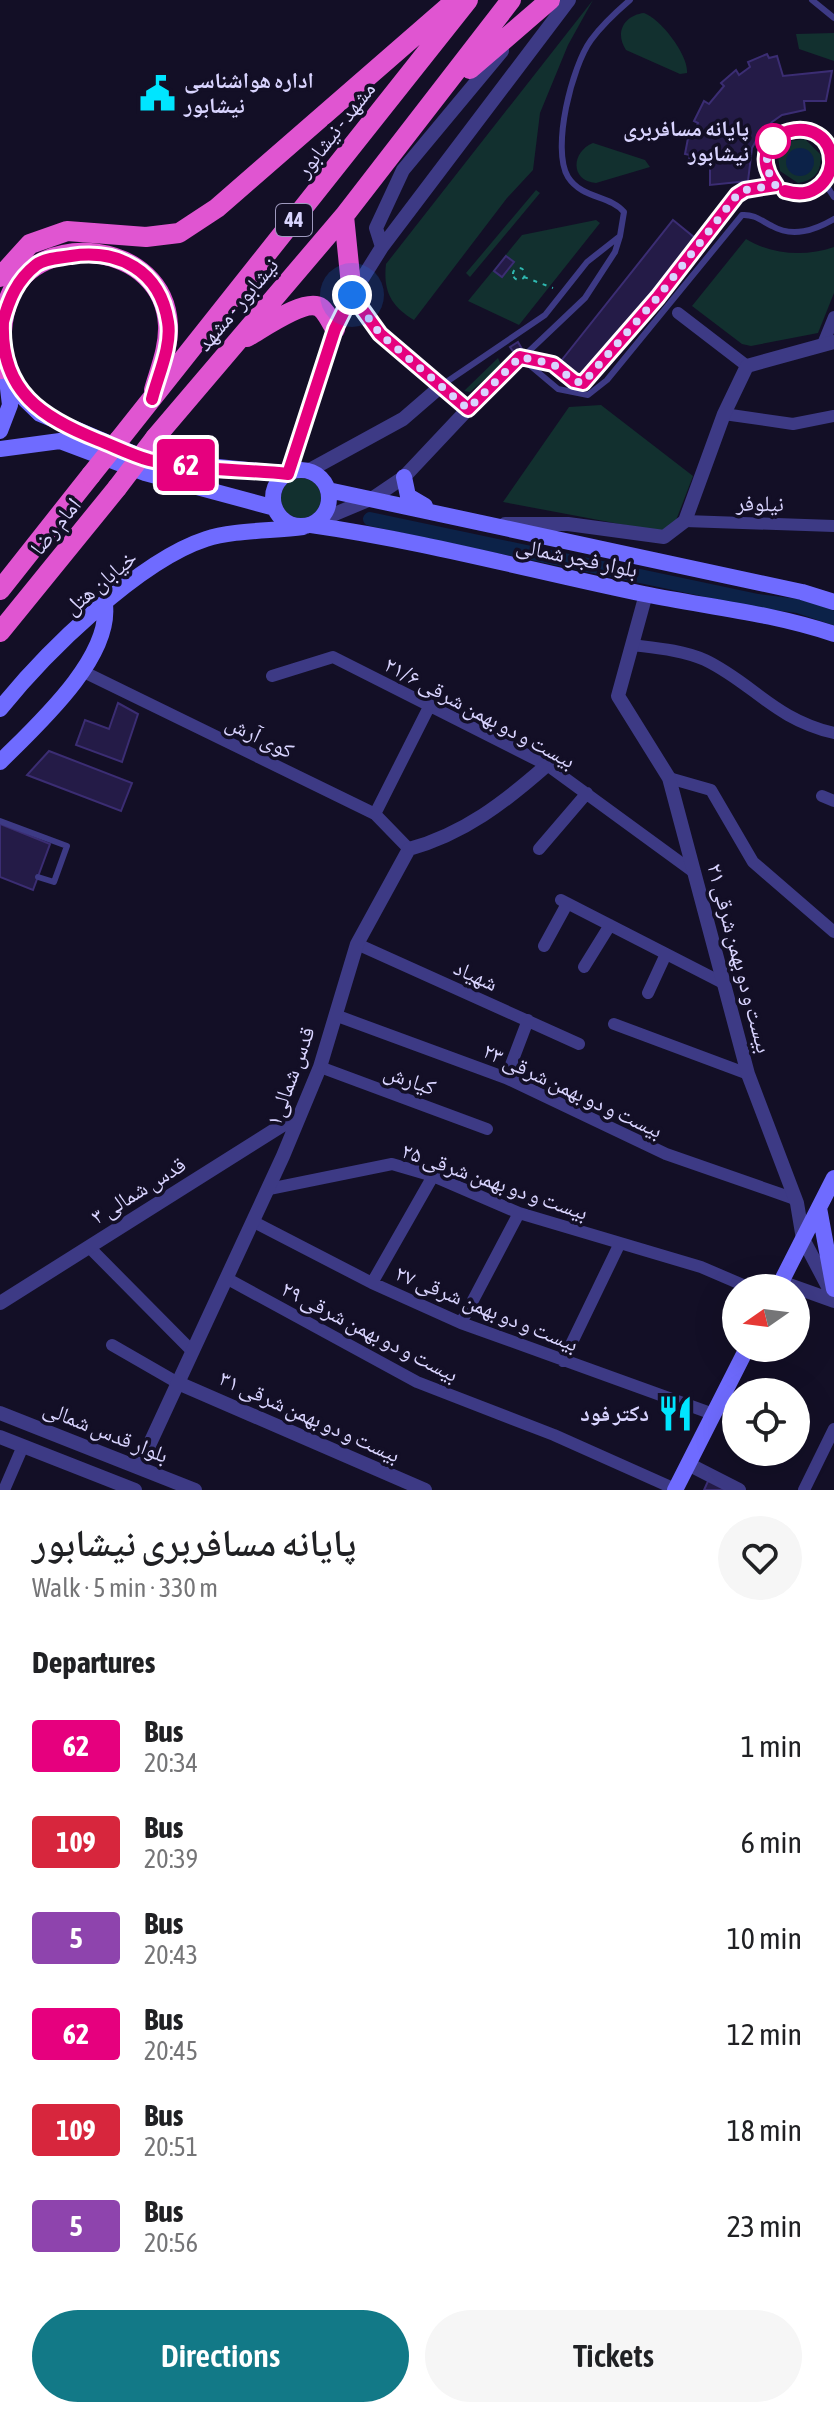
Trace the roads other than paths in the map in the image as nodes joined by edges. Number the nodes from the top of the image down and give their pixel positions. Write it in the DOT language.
graph roads {
  1 [pos="456,0"];
  2 [pos="468,0"];
  3 [pos="511,0"];
  4 [pos="550,0"];
  5 [pos="569,0"];
  6 [pos="630,0"];
  7 [pos="812,0"];
  8 [pos="834,18"];
  9 [pos="523,23"];
  10 [pos="439,95"];
  11 [pos="832,166"];
  12 [pos="824,182"];
  13 [pos="776,185"];
  14 [pos="834,197"];
  15 [pos="344,216"];
  16 [pos="834,219"];
  17 [pos="620,236"];
  18 [pos="382,247"];
  19 [pos="0,277"];
  20 [pos="352,295"];
  21 [pos="678,313"];
  22 [pos="834,317"];
  23 [pos="335,329"];
  24 [pos="828,343"];
  25 [pos="233,345"];
  26 [pos="520,357"];
  27 [pos="747,366"];
  28 [pos="3,373"];
  29 [pos="440,387"];
  30 [pos="152,399"];
  31 [pos="468,409"];
  32 [pos="724,414"];
  33 [pos="834,416"];
  34 [pos="0,431"];
  35 [pos="0,449"];
  36 [pos="308,471"];
  37 [pos="288,474"];
  38 [pos="91,475"];
  39 [pos="404,477"];
  40 [pos="117,488"];
  41 [pos="328,490"];
  42 [pos="373,498"];
  43 [pos="275,508"];
  44 [pos="436,513"];
  45 [pos="685,521"];
  46 [pos="310,524"];
  47 [pos="494,524"];
  48 [pos="834,526"];
  49 [pos="0,590"];
  50 [pos="646,594"];
  51 [pos="834,602"];
  52 [pos="105,605"];
  53 [pos="0,632"];
  54 [pos="834,634"];
  55 [pos="632,645"];
  56 [pos="84,672"];
  57 [pos="272,676"];
  58 [pos="430,705"];
  59 [pos="0,709"];
  60 [pos="834,733"];
  61 [pos="0,762"];
  62 [pos="547,765"];
  63 [pos="669,778"];
  64 [pos="587,793"];
  65 [pos="375,814"];
  66 [pos="0,821"];
  67 [pos="409,849"];
  68 [pos="539,849"];
  69 [pos="695,873"];
  70 [pos="38,877"];
  71 [pos="610,925"];
  72 [pos="834,932"];
  73 [pos="357,944"];
  74 [pos="544,946"];
  75 [pos="666,954"];
  76 [pos="584,967"];
  77 [pos="723,983"];
  78 [pos="648,993"];
  79 [pos="335,1015"];
  80 [pos="528,1020"];
  81 [pos="614,1024"];
  82 [pos="579,1044"];
  83 [pos="320,1067"];
  84 [pos="748,1074"];
  85 [pos="506,1078"];
  86 [pos="300,1114"];
  87 [pos="487,1129"];
  88 [pos="433,1176"];
  89 [pos="834,1178"];
  90 [pos="269,1189"];
  91 [pos="795,1199"];
  92 [pos="819,1207"];
  93 [pos="519,1213"];
  94 [pos="254,1222"];
  95 [pos="803,1239"];
  96 [pos="620,1243"];
  97 [pos="89,1247"];
  98 [pos="786,1274"];
  99 [pos="722,1276"];
  100 [pos="226,1278"];
  101 [pos="372,1283"];
  102 [pos="834,1289"];
  103 [pos="810,1293"];
  104 [pos="834,1300"];
  105 [pos="0,1303"];
  106 [pos="461,1323"];
  107 [pos="112,1345"];
  108 [pos="192,1351"];
  109 [pos="563,1361"];
  110 [pos="740,1362"];
  111 [pos="178,1383"];
  112 [pos="0,1413"];
  113 [pos="713,1414"];
  114 [pos="834,1429"];
  115 [pos="0,1437"];
  116 [pos="23,1446"];
  117 [pos="688,1464"];
  118 [pos="139,1467"];
  119 [pos="675,1489"];
  120 [pos="4,1490"];
  121 [pos="135,1490"];
  122 [pos="195,1490"];
  123 [pos="425,1490"];
  124 [pos="739,1490"];
  125 [pos="804,1490"];
  1 -- 19 [label="highway"];
  2 -- 30 [label="highway, مشهد - نیشابور / 44"];
  3 -- 10 [label="highway, نیشابور - مشهد / 44"];
  4 -- 9 [label="highway"];
  5 -- 18 [label="street"];
  6 -- 17 [label="lane"];
  7 -- 8 [label="lane"];
  9 -- 10 [label="highway"];
  9 -- 18 [label="street"];
  10 -- 15 [label="highway, نیشابور - مشهد / 44"];
  11 -- 12 [label="lane"];
  11 -- 13 [label="lane"];
  12 -- 13 [label="lane"];
  12 -- 14 [label="lane"];
  13 -- 26 [label="lane"];
  15 -- 20 [label="highway"];
  15 -- 25 [label="highway, نیشابور - مشهد / 44"];
  16 -- 26 [label="lane"];
  17 -- 26 [label="lane"];
  17 -- 29 [label="lane"];
  18 -- 20 [label="street"];
  20 -- 23 [label="street"];
  20 -- 29 [label="street"];
  21 -- 27 [label="street"];
  22 -- 24 [label="street"];
  23 -- 25 [label="highway"];
  23 -- 37 [label="street"];
  24 -- 27 [label="street"];
  25 -- 40 [label="highway, نیشابور - مشهد / 44, bridge"];
  26 -- 31 [label="lane"];
  27 -- 32 [label="street"];
  28 -- 30 [label="highway"];
  28 -- 34 [label="main road"];
  28 -- 37 [label="main road"];
  29 -- 31 [label="street"];
  29 -- 36 [label="street"];
  30 -- 38 [label="highway, مشهد - نیشابور / 44, bridge"];
  31 -- 39 [label="street"];
  32 -- 33 [label="street"];
  32 -- 45 [label="street"];
  35 -- 43 [label="main road"];
  36 -- 37 [label="main road"];
  36 -- 41 [label="main road"];
  37 -- 43 [label="main road"];
  38 -- 49 [label="highway, امام رضا / 44"];
  39 -- 42 [label="street"];
  39 -- 44 [label="main road"];
  40 -- 53 [label="highway, امام رضا / 44"];
  41 -- 42 [label="main road, بلوار فجر شمالی"];
  41 -- 46 [label="main road"];
  42 -- 44 [label="main road, بلوار فجر شمالی"];
  42 -- 46 [label="street"];
  43 -- 46 [label="main road"];
  44 -- 47 [label="main road, بلوار فجر شمالی"];
  45 -- 47 [label="street"];
  45 -- 48 [label="street, نیلوفر"];
  46 -- 50 [label="main road, بلوار فجر شمالی"];
  46 -- 52 [label="main road, خیابان هتل"];
  47 -- 51 [label="main road, بلوار فجر شمالی"];
  50 -- 54 [label="main road, بلوار فجر شمالی"];
  50 -- 55 [label="street"];
  52 -- 56 [label="main road"];
  52 -- 59 [label="main road, خیابان هتل"];
  55 -- 60 [label="street"];
  55 -- 63 [label="street, بیست و دو بهمن شرقی ۲۱"];
  56 -- 61 [label="main road"];
  56 -- 65 [label="street, کوی آرش"];
  57 -- 58 [label="street, بیست و دو بهمن شرقی ۲۱/۶"];
  58 -- 62 [label="street, بیست و دو بهمن شرقی ۲۱/۶"];
  58 -- 65 [label="street"];
  62 -- 64 [label="street, بیست و دو بهمن شرقی ۲۱/۶"];
  62 -- 67 [label="street"];
  63 -- 69 [label="street, بیست و دو بهمن شرقی ۲۱"];
  63 -- 72 [label="street"];
  64 -- 68 [label="street"];
  64 -- 69 [label="street, بیست و دو بهمن شرقی ۲۱/۶"];
  65 -- 67 [label="street, کوی آرش"];
  66 -- 70 [label="lane"];
  67 -- 73 [label="street, قدس شمالی۱"];
  69 -- 77 [label="street, بیست و دو بهمن شرقی ۲۱"];
  71 -- 74 [label="street"];
  71 -- 75 [label="street"];
  71 -- 76 [label="street"];
  73 -- 79 [label="street, قدس شمالی۱"];
  73 -- 80 [label="street, شهیاد"];
  75 -- 77 [label="street"];
  75 -- 78 [label="street"];
  77 -- 84 [label="street, بیست و دو بهمن شرقی ۲۱"];
  79 -- 83 [label="street, قدس شمالی۱"];
  79 -- 85 [label="street, بیست و دو بهمن شرقی ۲۳"];
  80 -- 82 [label="street, شهیاد"];
  80 -- 85 [label="street"];
  81 -- 84 [label="street"];
  83 -- 86 [label="street, قدس شمالی۱"];
  83 -- 87 [label="street, کیارش"];
  84 -- 91 [label="street, بیست و دو بهمن شرقی ۲۱"];
  85 -- 91 [label="street, بیست و دو بهمن شرقی ۲۳"];
  86 -- 90 [label="street, قدس شمالی۱"];
  86 -- 97 [label="street, قدس شمالی ۳"];
  88 -- 90 [label="street, بیست و دو بهمن شرقی ۲۵"];
  88 -- 93 [label="street, بیست و دو بهمن شرقی ۲۵"];
  88 -- 101 [label="street"];
  89 -- 92 [label="main road"];
  90 -- 94 [label="street, قدس شمالی۱"];
  91 -- 95 [label="street, بیست و دو بهمن شرقی ۲۱"];
  92 -- 95 [label="main road"];
  92 -- 102 [label="main road"];
  93 -- 96 [label="street, بیست و دو بهمن شرقی ۲۵"];
  93 -- 106 [label="street"];
  94 -- 100 [label="street, قدس شمالی۱"];
  94 -- 101 [label="street, بیست و دو بهمن شرقی ۲۷"];
  95 -- 98 [label="main road"];
  95 -- 104 [label="street, بیست و دو بهمن شرقی ۲۱"];
  96 -- 99 [label="street, بیست و دو بهمن شرقی ۲۵"];
  96 -- 109 [label="street"];
  97 -- 105 [label="street, قدس شمالی ۳"];
  97 -- 108 [label="street"];
  100 -- 108 [label="street, قدس شمالی۱"];
  100 -- 119 [label="street, بیست و دو بهمن شرقی ۲۹"];
  101 -- 106 [label="street, بیست و دو بهمن شرقی ۲۷"];
  103 -- 104 [label="street"];
  106 -- 109 [label="street, بیست و دو بهمن شرقی ۲۷"];
  107 -- 111 [label="street"];
  108 -- 111 [label="street, قدس شمالی۱"];
  109 -- 113 [label="street, بیست و دو بهمن شرقی ۲۷"];
  110 -- 113 [label="main road"];
  111 -- 118 [label="street, قدس شمالی۱"];
  111 -- 123 [label="street, بیست و دو بهمن شرقی ۳۱"];
  112 -- 118 [label="street, بلوار قدس شمالی"];
  113 -- 117 [label="main road"];
  114 -- 125 [label="street"];
  115 -- 116 [label="street, بلوار قدس شمالی"];
  116 -- 120 [label="street"];
  116 -- 121 [label="street, بلوار قدس شمالی"];
  117 -- 119 [label="main road"];
  117 -- 124 [label="street"];
  118 -- 122 [label="street, بلوار قدس شمالی"];
}
